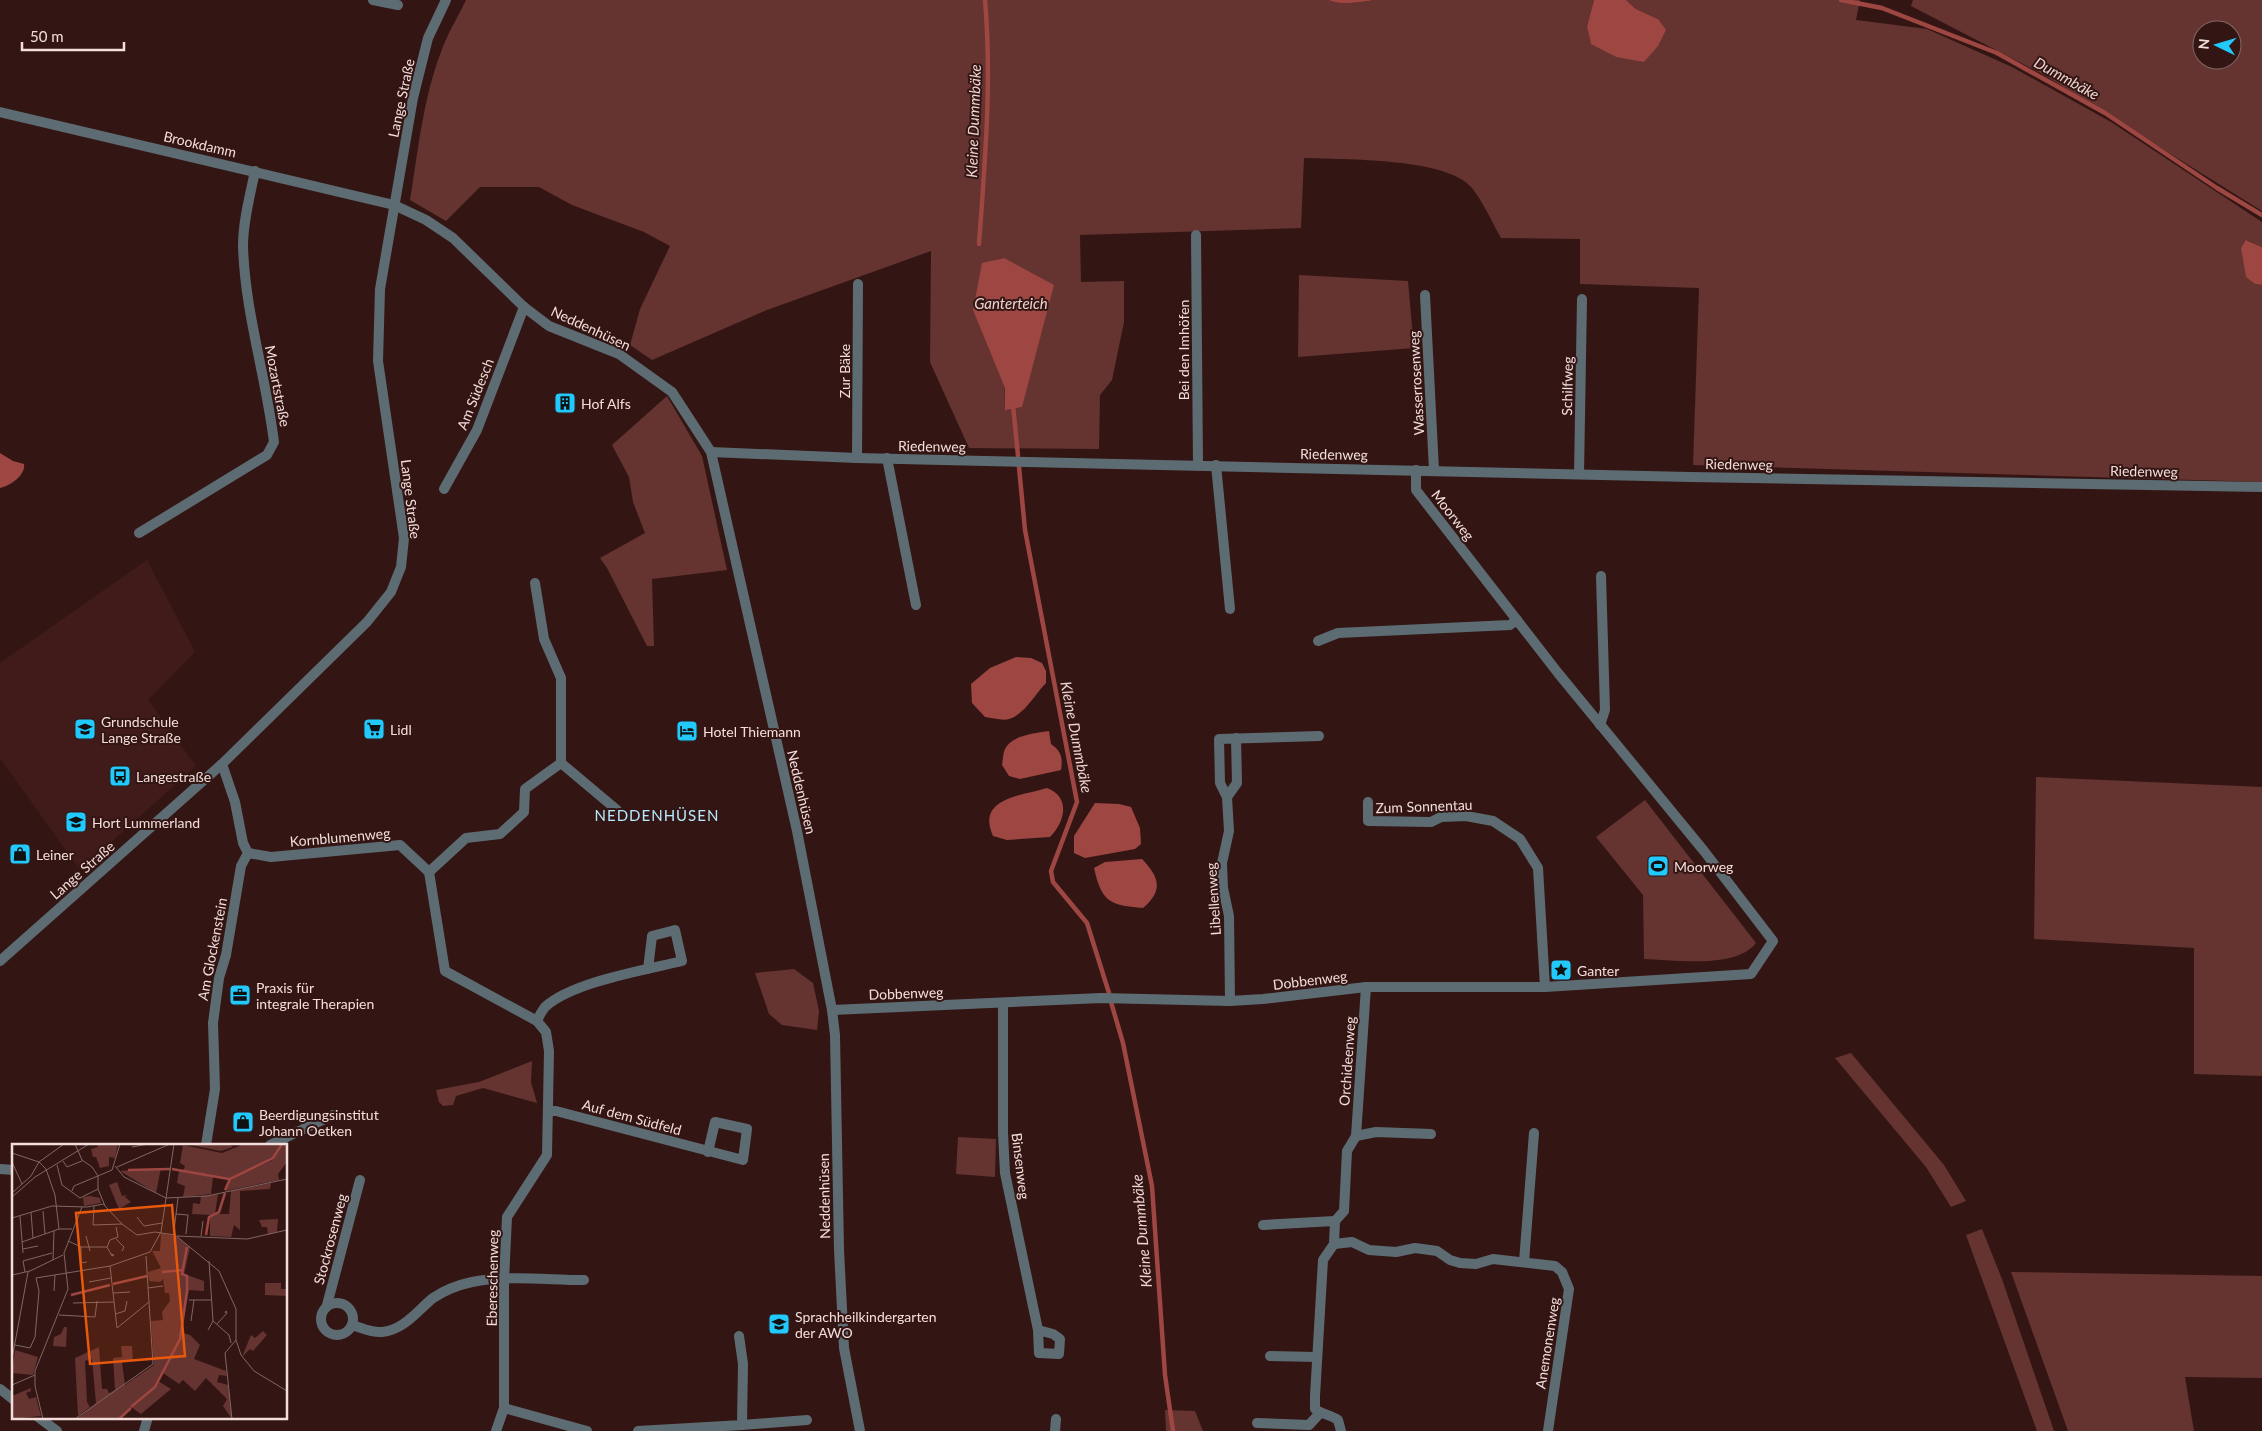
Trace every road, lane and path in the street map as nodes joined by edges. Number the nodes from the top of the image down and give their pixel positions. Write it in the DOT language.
graph roads {
  1 [pos="373,0"];
  2 [pos="446,0"];
  3 [pos="398,5"];
  4 [pos="0,112"];
  5 [pos="255,171"];
  6 [pos="394,205"];
  7 [pos="1196,236"];
  8 [pos="858,284"];
  9 [pos="1425,295"];
  10 [pos="1582,299"];
  11 [pos="524,307"];
  12 [pos="711,452"];
  13 [pos="857,458"];
  14 [pos="887,458"];
  15 [pos="1198,464"];
  16 [pos="1216,465"];
  17 [pos="1416,470"];
  18 [pos="1434,470"];
  19 [pos="1579,474"];
  20 [pos="2262,487"];
  21 [pos="444,489"];
  22 [pos="139,533"];
  23 [pos="1601,576"];
  24 [pos="534,582"];
  25 [pos="916,605"];
  26 [pos="1230,609"];
  27 [pos="1517,620"];
  28 [pos="1318,640"];
  29 [pos="1600,724"];
  30 [pos="1318,736"];
  31 [pos="1236,738"];
  32 [pos="561,763"];
  33 [pos="222,764"];
  34 [pos="1227,797"];
  35 [pos="1368,802"];
  36 [pos="617,810"];
  37 [pos="248,853"];
  38 [pos="429,872"];
  39 [pos="1772,941"];
  40 [pos="0,961"];
  41 [pos="648,970"];
  42 [pos="1366,987"];
  43 [pos="1545,987"];
  44 [pos="1230,1001"];
  45 [pos="1003,1003"];
  46 [pos="832,1010"];
  47 [pos="537,1021"];
  48 [pos="548,1111"];
  49 [pos="333,1115"];
  50 [pos="1534,1133"];
  51 [pos="1431,1134"];
  52 [pos="1356,1136"];
  53 [pos="206,1144"];
  54 [pos="272,1144"];
  55 [pos="708,1152"];
  56 [pos="360,1180"];
  57 [pos="1335,1220"];
  58 [pos="1262,1225"];
  59 [pos="1334,1244"];
  60 [pos="1524,1262"];
  61 [pos="504,1280"];
  62 [pos="584,1280"];
  63 [pos="327,1305"];
  64 [pos="352,1325"];
  65 [pos="1038,1330"];
  66 [pos="739,1336"];
  67 [pos="1270,1356"];
  68 [pos="1317,1357"];
  69 [pos="0,1390"];
  70 [pos="12,1399"];
  71 [pos="504,1408"];
  72 [pos="1320,1413"];
  73 [pos="39,1418"];
  74 [pos="148,1418"];
  75 [pos="1056,1419"];
  76 [pos="807,1420"];
  77 [pos="1257,1423"];
  78 [pos="742,1425"];
  79 [pos="782,1427"];
  80 [pos="57,1431"];
  81 [pos="144,1431"];
  82 [pos="496,1431"];
  83 [pos="587,1431"];
  84 [pos="638,1431"];
  85 [pos="860,1431"];
  86 [pos="1055,1431"];
  87 [pos="1342,1431"];
  88 [pos="1548,1431"];
  1 -- 3 [label="street"];
  2 -- 6 [label="street, Lange Straße"];
  4 -- 5 [label="street, Brookdamm"];
  5 -- 6 [label="street, Brookdamm"];
  5 -- 22 [label="street, Mozartstraße"];
  6 -- 11 [label="street, Neddenhüsen"];
  6 -- 33 [label="street, Lange Straße"];
  7 -- 15 [label="street, Bei den Imhöfen"];
  8 -- 13 [label="street, Zur Bäke"];
  9 -- 18 [label="street, Wasserrosenweg"];
  10 -- 19 [label="street, Schilfweg"];
  11 -- 12 [label="street, Neddenhüsen"];
  11 -- 21 [label="street, Am Südesch"];
  12 -- 13 [label="street, Riedenweg"];
  12 -- 46 [label="street, Neddenhüsen"];
  13 -- 14 [label="street, Riedenweg"];
  14 -- 15 [label="street, Riedenweg"];
  14 -- 25 [label="street, Riedenweg"];
  15 -- 16 [label="street, Riedenweg"];
  16 -- 17 [label="street, Riedenweg"];
  16 -- 26 [label="street"];
  17 -- 18 [label="street, Riedenweg"];
  17 -- 27 [label="street, Moorweg"];
  18 -- 19 [label="street, Riedenweg"];
  19 -- 20 [label="street, Riedenweg"];
  23 -- 29 [label="street"];
  24 -- 32 [label="street"];
  27 -- 28 [label="street"];
  27 -- 29 [label="street, Moorweg"];
  29 -- 39 [label="street, Moorweg"];
  30 -- 31 [label="street, Libellenweg"];
  31 -- 34 [label="street, Libellenweg"];
  31 -- 34 [label="street, Libellenweg"];
  32 -- 36 [label="street"];
  32 -- 38 [label="street"];
  33 -- 37 [label="street"];
  33 -- 40 [label="street, Lange Straße"];
  34 -- 44 [label="street, Libellenweg"];
  35 -- 43 [label="street, Zum Sonnentau"];
  37 -- 38 [label="street, Kornblumenweg"];
  37 -- 53 [label="street, Am Glockenstein"];
  38 -- 47 [label="street"];
  39 -- 43 [label="street, Dobbenweg"];
  41 -- 47 [label="street"];
  42 -- 43 [label="street, Dobbenweg"];
  42 -- 44 [label="street, Dobbenweg"];
  42 -- 52 [label="street, Orchideenweg"];
  44 -- 45 [label="street, Dobbenweg"];
  45 -- 46 [label="street, Dobbenweg"];
  45 -- 65 [label="street, Binsenweg"];
  46 -- 85 [label="street, Neddenhüsen"];
  47 -- 48 [label="street, Ebereschenweg"];
  48 -- 55 [label="street, Auf dem Südfeld"];
  48 -- 61 [label="street, Ebereschenweg"];
  49 -- 54 [label="street"];
  50 -- 60 [label="street"];
  51 -- 52 [label="street"];
  52 -- 57 [label="street, Orchideenweg"];
  55 -- 55 [label="street, Auf dem Südfeld"];
  56 -- 63 [label="street, Stockrosenweg"];
  57 -- 58 [label="street"];
  57 -- 59 [label="street, Orchideenweg"];
  59 -- 60 [label="street, Anemonenweg"];
  59 -- 68 [label="street, Orchideenweg"];
  60 -- 88 [label="street, Anemonenweg"];
  61 -- 62 [label="street"];
  61 -- 64 [label="street"];
  61 -- 71 [label="street, Ebereschenweg"];
  63 -- 64 [label="street, Stockrosenweg"];
  63 -- 64 [label="street, Stockrosenweg"];
  66 -- 78 [label="street"];
  67 -- 68 [label="street"];
  68 -- 72 [label="street, Orchideenweg"];
  69 -- 70 [label="street"];
  71 -- 82 [label="street, Ebereschenweg"];
  71 -- 83 [label="street"];
  72 -- 77 [label="street"];
  72 -- 87 [label="street"];
  73 -- 80 [label="street"];
  74 -- 81 [label="street"];
  75 -- 86 [label="street"];
  76 -- 79 [label="street"];
  78 -- 79 [label="street"];
  78 -- 84 [label="street"];
}
